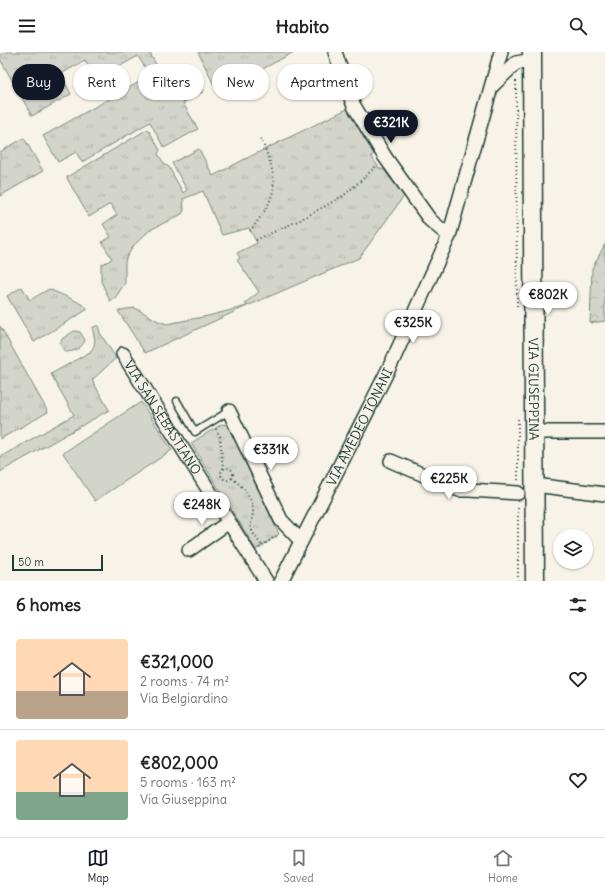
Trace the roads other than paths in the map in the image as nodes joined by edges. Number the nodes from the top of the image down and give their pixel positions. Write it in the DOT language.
graph roads {
  1 [pos="335,52"];
  2 [pos="501,52"];
  3 [pos="527,58"];
  4 [pos="491,87"];
  5 [pos="449,236"];
  6 [pos="123,354"];
  7 [pos="177,401"];
  8 [pos="229,411"];
  9 [pos="534,432"];
  10 [pos="605,432"];
  11 [pos="391,461"];
  12 [pos="535,485"];
  13 [pos="518,493"];
  14 [pos="605,494"];
  15 [pos="229,522"];
  16 [pos="301,541"];
  17 [pos="189,550"];
  18 [pos="266,581"];
  19 [pos="281,581"];
  20 [pos="535,581"];
  1 -- 5 [label="street"];
  2 -- 4 [label="street, VIA AMEDEO TONANI"];
  3 -- 4 [label="street"];
  3 -- 9 [label="main road, VIA GIUSEPPINA"];
  4 -- 5 [label="street, VIA AMEDEO TONANI"];
  5 -- 16 [label="street, VIA AMEDEO TONANI"];
  6 -- 15 [label="street, VIA SAN SEBASTIANO"];
  7 -- 8 [label="lane"];
  8 -- 16 [label="street"];
  9 -- 10 [label="street"];
  9 -- 12 [label="main road, VIA GIUSEPPINA"];
  11 -- 13 [label="street"];
  12 -- 14 [label="street"];
  12 -- 20 [label="main road, VIA GIUSEPPINA"];
  15 -- 17 [label="street"];
  15 -- 18 [label="street, VIA SAN SEBASTIANO"];
  16 -- 19 [label="street, VIA AMEDEO TONANI"];
}
